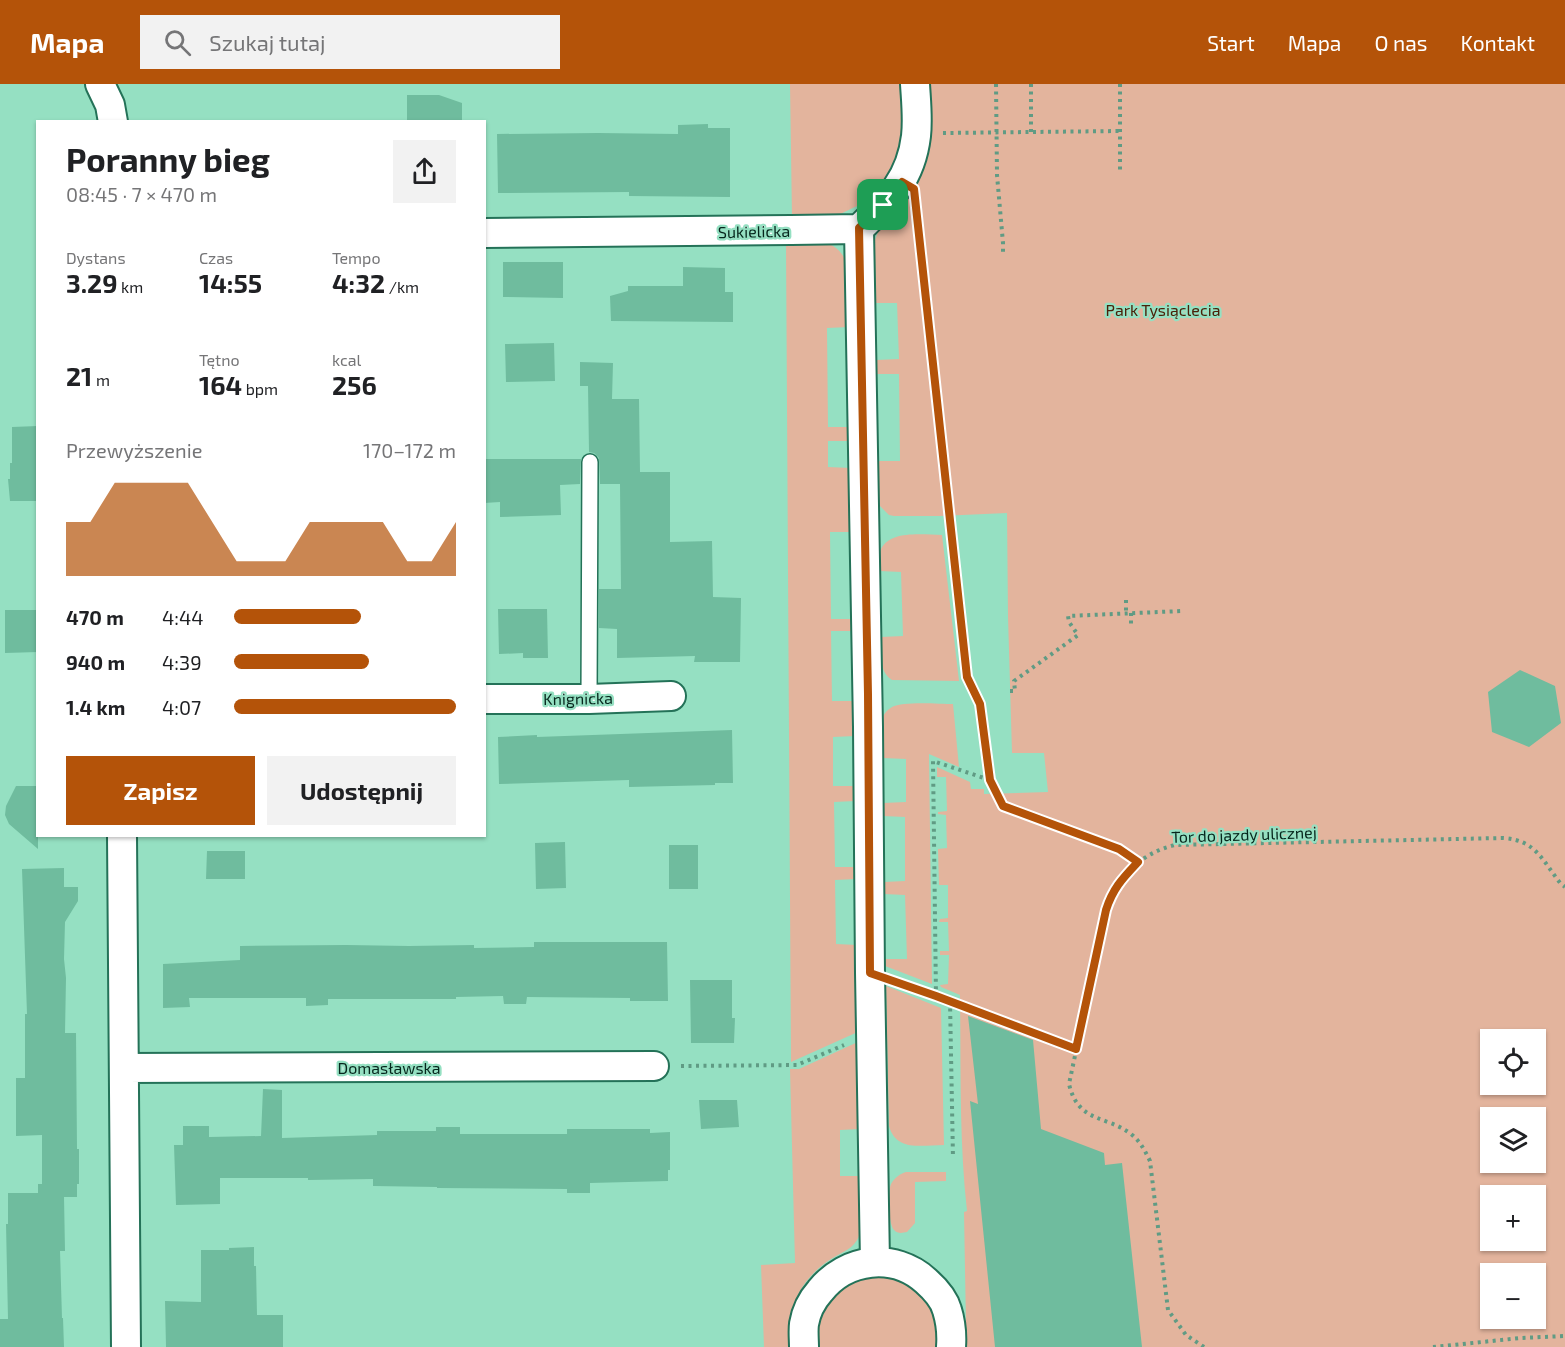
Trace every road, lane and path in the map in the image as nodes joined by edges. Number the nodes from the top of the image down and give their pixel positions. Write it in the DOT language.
graph roads {
  1 [pos="100,84"];
  2 [pos="915,84"];
  3 [pos="996,84"];
  4 [pos="1030,84"];
  5 [pos="1120,84"];
  6 [pos="113,120"];
  7 [pos="1120,131"];
  8 [pos="997,132"];
  9 [pos="1031,132"];
  10 [pos="917,133"];
  11 [pos="1120,172"];
  12 [pos="902,182"];
  13 [pos="859,228"];
  14 [pos="486,233"];
  15 [pos="1003,255"];
  16 [pos="590,462"];
  17 [pos="1126,600"];
  18 [pos="1182,611"];
  19 [pos="1129,613"];
  20 [pos="1131,628"];
  21 [pos="1010,691"];
  22 [pos="671,696"];
  23 [pos="486,699"];
  24 [pos="589,699"];
  25 [pos="990,780"];
  26 [pos="122,837"];
  27 [pos="1138,862"];
  28 [pos="1565,887"];
  29 [pos="870,973"];
  30 [pos="936,996"];
  31 [pos="950,1002"];
  32 [pos="871,1034"];
  33 [pos="1076,1049"];
  34 [pos="654,1066"];
  35 [pos="124,1068"];
  36 [pos="953,1158"];
  37 [pos="875,1262"];
  38 [pos="1565,1336"];
  39 [pos="126,1347"];
  40 [pos="804,1347"];
  41 [pos="951,1347"];
  42 [pos="1204,1347"];
  43 [pos="1433,1347"];
  1 -- 6 [label="street"];
  2 -- 10 [label="street"];
  3 -- 8 [label="path"];
  4 -- 9 [label="path"];
  5 -- 7 [label="path"];
  7 -- 9 [label="path"];
  7 -- 11 [label="path"];
  8 -- 9 [label="path"];
  8 -- 10 [label="path"];
  8 -- 15 [label="path"];
  10 -- 12 [label="street"];
  12 -- 13 [label="street"];
  12 -- 25 [label="path"];
  13 -- 14 [label="street, Sukielicka"];
  13 -- 29 [label="street"];
  16 -- 24 [label="lane"];
  17 -- 19 [label="path"];
  18 -- 19 [label="path"];
  19 -- 20 [label="path"];
  19 -- 21 [label="path"];
  22 -- 24 [label="street, Knignicka"];
  23 -- 24 [label="street, Knignicka"];
  25 -- 27 [label="path"];
  25 -- 30 [label="path"];
  26 -- 35 [label="street"];
  27 -- 28 [label="path, Tor do jazdy ulicznej"];
  27 -- 33 [label="path, Tor do jazdy ulicznej"];
  29 -- 30 [label="path"];
  29 -- 32 [label="street"];
  30 -- 31 [label="path"];
  31 -- 33 [label="path"];
  31 -- 36 [label="path"];
  32 -- 34 [label="path"];
  32 -- 37 [label="street"];
  33 -- 42 [label="path, Tor do jazdy ulicznej"];
  34 -- 35 [label="street, Domasławska"];
  35 -- 39 [label="street"];
  37 -- 40 [label="street"];
  37 -- 41 [label="street"];
  38 -- 43 [label="path"];
}
